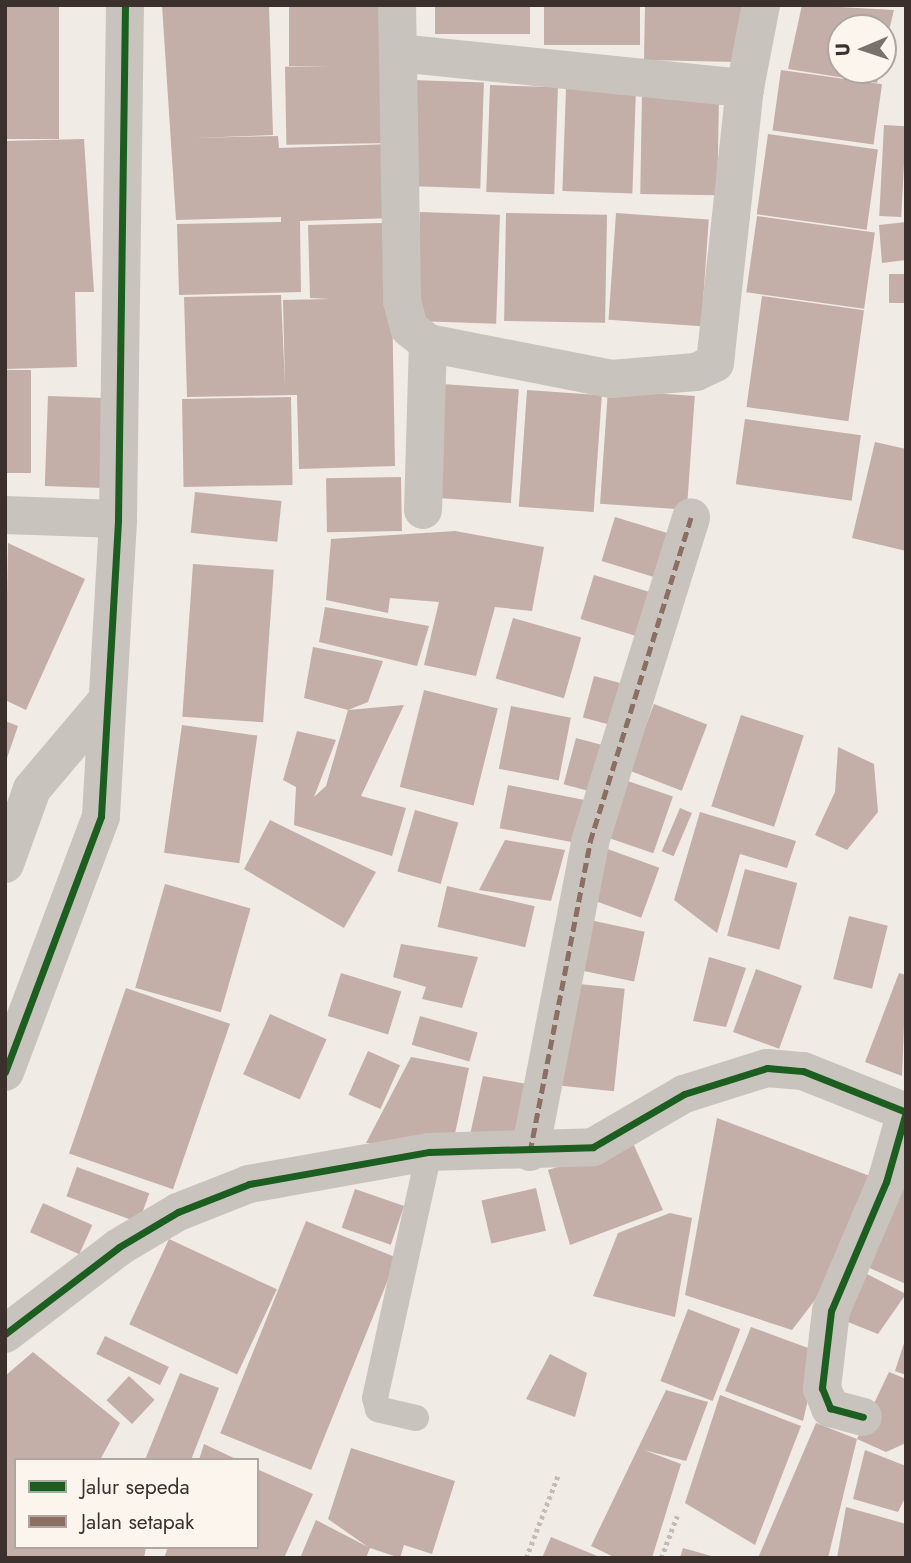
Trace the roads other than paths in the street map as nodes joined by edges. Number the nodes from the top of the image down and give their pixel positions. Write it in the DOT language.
graph roads {
  1 [pos="125,5"];
  2 [pos="397,5"];
  3 [pos="761,5"];
  4 [pos="398,53"];
  5 [pos="745,88"];
  6 [pos="428,344"];
  7 [pos="423,510"];
  8 [pos="5,515"];
  9 [pos="691,517"];
  10 [pos="118,519"];
  11 [pos="103,705"];
  12 [pos="5,864"];
  13 [pos="5,1072"];
  14 [pos="429,1152"];
  15 [pos="530,1152"];
  16 [pos="5,1335"];
  17 [pos="863,1417"];
  18 [pos="416,1418"];
  1 -- 10 [label="street"];
  2 -- 4 [label="street"];
  3 -- 5 [label="street"];
  4 -- 5 [label="street"];
  4 -- 6 [label="street"];
  5 -- 6 [label="street"];
  6 -- 7 [label="street"];
  8 -- 10 [label="street"];
  9 -- 15 [label="street"];
  10 -- 11 [label="street"];
  11 -- 12 [label="street"];
  11 -- 13 [label="street"];
  14 -- 15 [label="street"];
  14 -- 16 [label="street"];
  14 -- 18 [label="lane"];
  15 -- 17 [label="street"];
}
